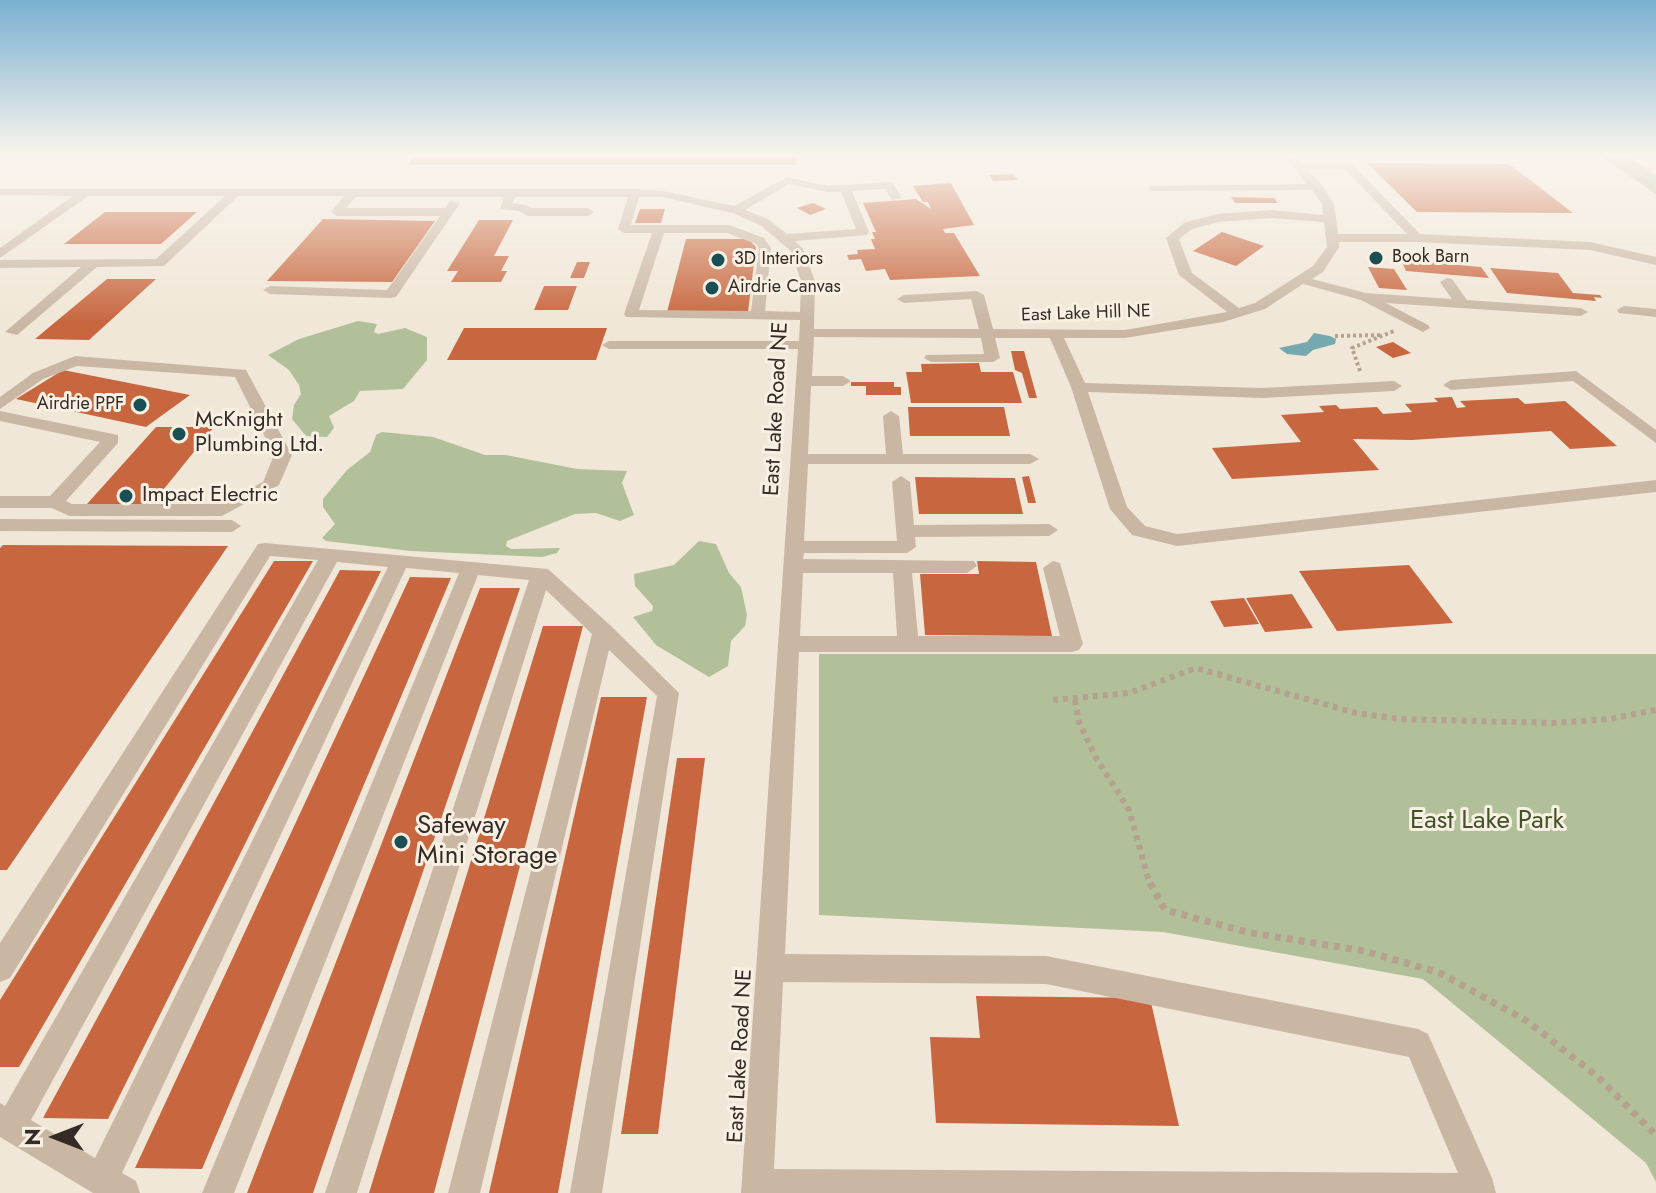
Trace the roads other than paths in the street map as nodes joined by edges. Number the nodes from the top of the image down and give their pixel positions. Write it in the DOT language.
graph roads {
  1 [pos="60,211"];
  2 [pos="216,211"];
  3 [pos="338,211"];
  4 [pos="526,211"];
  5 [pos="629,211"];
  6 [pos="738,211"];
  7 [pos="854,211"];
  8 [pos="1328,211"];
  9 [pos="1391,211"];
  10 [pos="449,212"];
  11 [pos="588,212"];
  12 [pos="1332,219"];
  13 [pos="582,226"];
  14 [pos="659,229"];
  15 [pos="787,238"];
  16 [pos="1333,238"];
  17 [pos="1417,238"];
  18 [pos="0,254"];
  19 [pos="1656,261"];
  20 [pos="0,264"];
  21 [pos="93,264"];
  22 [pos="1302,280"];
  23 [pos="1447,282"];
  24 [pos="270,290"];
  25 [pos="1366,297"];
  26 [pos="1462,303"];
  27 [pos="1624,310"];
  28 [pos="1396,311"];
  29 [pos="1581,312"];
  30 [pos="919,313"];
  31 [pos="1237,313"];
  32 [pos="1656,313"];
  33 [pos="758,315"];
  34 [pos="1419,325"];
  35 [pos="806,331"];
  36 [pos="12,332"];
  37 [pos="988,335"];
  38 [pos="1056,336"];
  39 [pos="609,345"];
  40 [pos="931,358"];
  41 [pos="803,381"];
  42 [pos="843,381"];
  43 [pos="1451,385"];
  44 [pos="1394,386"];
  45 [pos="1079,387"];
  46 [pos="0,404"];
  47 [pos="0,416"];
  48 [pos="891,416"];
  49 [pos="1656,438"];
  50 [pos="799,459"];
  51 [pos="895,459"];
  52 [pos="1030,459"];
  53 [pos="901,482"];
  54 [pos="1656,486"];
  55 [pos="0,502"];
  56 [pos="55,502"];
  57 [pos="0,525"];
  58 [pos="232,526"];
  59 [pos="1049,530"];
  60 [pos="906,531"];
  61 [pos="331,555"];
  62 [pos="793,556"];
  63 [pos="400,561"];
  64 [pos="902,566"];
  65 [pos="967,566"];
  66 [pos="471,568"];
  67 [pos="1053,568"];
  68 [pos="541,574"];
  69 [pos="603,630"];
  70 [pos="788,644"];
  71 [pos="908,644"];
  72 [pos="0,968"];
  73 [pos="770,968"];
  74 [pos="5,1123"];
  75 [pos="113,1186"];
  76 [pos="757,1189"];
  77 [pos="218,1193"];
  78 [pos="341,1193"];
  79 [pos="464,1193"];
  80 [pos="586,1193"];
  1 -- 18 [label="street"];
  2 -- 21 [label="street"];
  3 -- 10 [label="street"];
  4 -- 11 [label="street"];
  5 -- 14 [label="street"];
  6 -- 15 [label="street, East Lake Road NE"];
  7 -- 15 [label="street"];
  8 -- 12 [label="street"];
  9 -- 17 [label="street"];
  10 -- 24 [label="street"];
  11 -- 13 [label="street"];
  12 -- 16 [label="street"];
  12 -- 31 [label="street"];
  14 -- 33 [label="street"];
  14 -- 33 [label="street"];
  15 -- 35 [label="street, East Lake Road NE"];
  16 -- 17 [label="street"];
  16 -- 22 [label="street, East Lake Hill NE"];
  17 -- 19 [label="street"];
  20 -- 21 [label="street"];
  21 -- 36 [label="street"];
  22 -- 25 [label="street"];
  22 -- 31 [label="street, East Lake Hill NE"];
  23 -- 26 [label="street"];
  25 -- 26 [label="street"];
  25 -- 28 [label="street"];
  26 -- 28 [label="street"];
  26 -- 29 [label="street"];
  27 -- 32 [label="street"];
  28 -- 34 [label="street"];
  30 -- 35 [label="street, East Lake Hill NE"];
  30 -- 37 [label="street, East Lake Hill NE"];
  30 -- 37 [label="street"];
  31 -- 38 [label="street, East Lake Hill NE"];
  33 -- 35 [label="street"];
  35 -- 39 [label="street"];
  35 -- 41 [label="street, East Lake Road NE"];
  37 -- 38 [label="street, East Lake Hill NE"];
  37 -- 40 [label="street"];
  38 -- 45 [label="street"];
  41 -- 42 [label="street"];
  41 -- 50 [label="street, East Lake Road NE"];
  43 -- 49 [label="street"];
  44 -- 45 [label="street"];
  45 -- 54 [label="street"];
  46 -- 56 [label="street"];
  47 -- 56 [label="street"];
  48 -- 51 [label="street"];
  50 -- 51 [label="street"];
  50 -- 62 [label="street, East Lake Road NE"];
  51 -- 52 [label="street"];
  53 -- 60 [label="street"];
  55 -- 56 [label="street"];
  57 -- 58 [label="street"];
  59 -- 60 [label="street"];
  60 -- 62 [label="street"];
  61 -- 63 [label="street"];
  61 -- 72 [label="street"];
  61 -- 74 [label="street"];
  62 -- 64 [label="street"];
  62 -- 70 [label="street, East Lake Road NE"];
  63 -- 66 [label="street"];
  63 -- 75 [label="street"];
  64 -- 65 [label="street"];
  64 -- 71 [label="street"];
  66 -- 68 [label="street"];
  66 -- 77 [label="street"];
  67 -- 71 [label="street"];
  68 -- 69 [label="street"];
  68 -- 78 [label="street"];
  69 -- 79 [label="street"];
  69 -- 80 [label="street"];
  70 -- 71 [label="street"];
  70 -- 73 [label="street, East Lake Road NE"];
  73 -- 76 [label="street, East Lake Road NE"];
  73 -- 76 [label="street"];
  74 -- 75 [label="street"];
}
